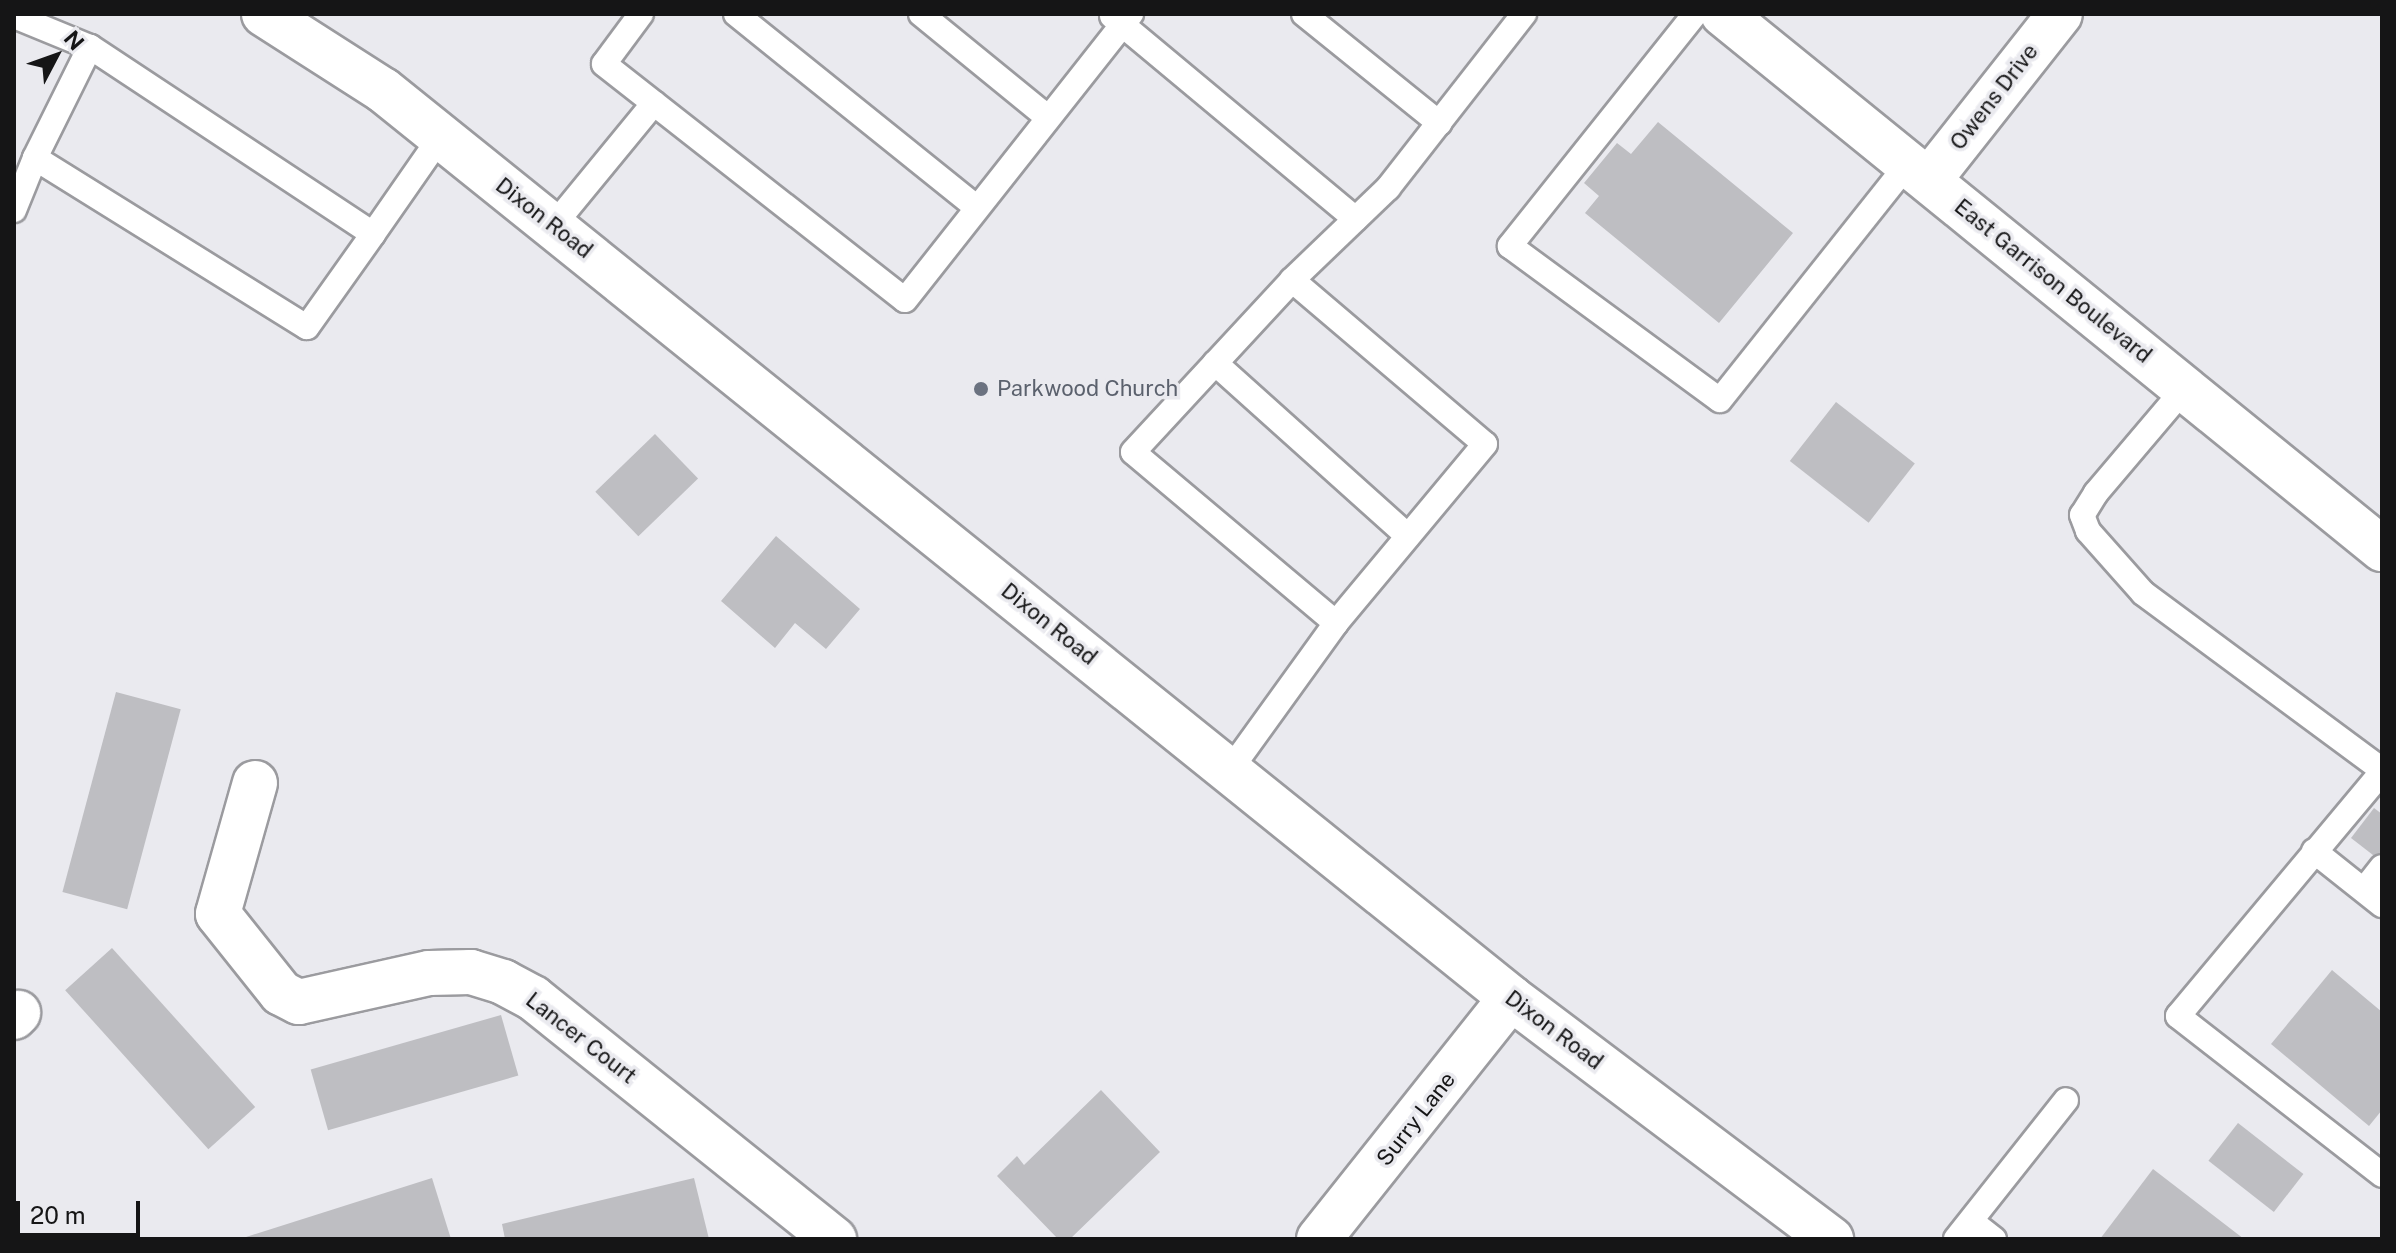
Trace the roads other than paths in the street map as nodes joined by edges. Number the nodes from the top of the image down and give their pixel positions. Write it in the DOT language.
graph roads {
  1 [pos="264,14"];
  2 [pos="641,14"];
  3 [pos="736,14"];
  4 [pos="921,14"];
  5 [pos="1304,14"];
  6 [pos="1695,14"];
  7 [pos="1723,14"];
  8 [pos="2060,14"];
  9 [pos="14,16"];
  10 [pos="1121,17"];
  11 [pos="1511,19"];
  12 [pos="90,47"];
  13 [pos="654,103"];
  14 [pos="1045,115"];
  15 [pos="1439,123"];
  16 [pos="441,136"];
  17 [pos="35,158"];
  18 [pos="1918,172"];
  19 [pos="976,207"];
  20 [pos="14,210"];
  21 [pos="1356,219"];
  22 [pos="553,226"];
  23 [pos="373,234"];
  24 [pos="1292,280"];
  25 [pos="1215,363"];
  26 [pos="2185,388"];
  27 [pos="1408,536"];
  28 [pos="2382,549"];
  29 [pos="1336,623"];
  30 [pos="1230,770"];
  31 [pos="2382,771"];
  32 [pos="255,783"];
  33 [pos="2314,851"];
  34 [pos="2382,867"];
  35 [pos="2373,898"];
  36 [pos="1511,998"];
  37 [pos="2066,1100"];
  38 [pos="2382,1175"];
  39 [pos="1964,1230"];
  40 [pos="834,1239"];
  41 [pos="1319,1239"];
  42 [pos="1831,1239"];
  43 [pos="1994,1239"];
  1 -- 16 [label="street, Dixon Road"];
  2 -- 13 [label="lane"];
  3 -- 19 [label="lane"];
  4 -- 14 [label="lane"];
  5 -- 15 [label="lane"];
  6 -- 18 [label="lane"];
  7 -- 18 [label="street, East Garrison Boulevard"];
  8 -- 18 [label="street, Owens Drive"];
  9 -- 12 [label="lane"];
  10 -- 14 [label="lane"];
  10 -- 21 [label="lane"];
  11 -- 15 [label="lane"];
  12 -- 17 [label="lane"];
  12 -- 23 [label="lane"];
  13 -- 19 [label="lane"];
  13 -- 22 [label="lane"];
  14 -- 19 [label="lane"];
  15 -- 21 [label="lane"];
  16 -- 22 [label="street, Dixon Road"];
  16 -- 23 [label="lane"];
  17 -- 20 [label="lane"];
  17 -- 23 [label="lane"];
  18 -- 26 [label="street, East Garrison Boulevard"];
  21 -- 24 [label="lane"];
  22 -- 30 [label="street, Dixon Road"];
  24 -- 25 [label="lane"];
  24 -- 27 [label="lane"];
  25 -- 27 [label="lane"];
  25 -- 29 [label="lane"];
  26 -- 28 [label="street, East Garrison Boulevard"];
  26 -- 31 [label="lane"];
  27 -- 29 [label="lane"];
  29 -- 30 [label="lane"];
  30 -- 36 [label="street, Dixon Road"];
  31 -- 33 [label="lane"];
  32 -- 40 [label="street, Lancer Court"];
  33 -- 35 [label="lane"];
  33 -- 38 [label="lane"];
  34 -- 35 [label="lane"];
  36 -- 41 [label="street, Surry Lane"];
  36 -- 42 [label="street, Dixon Road"];
  37 -- 39 [label="lane"];
  39 -- 43 [label="lane"];
}
